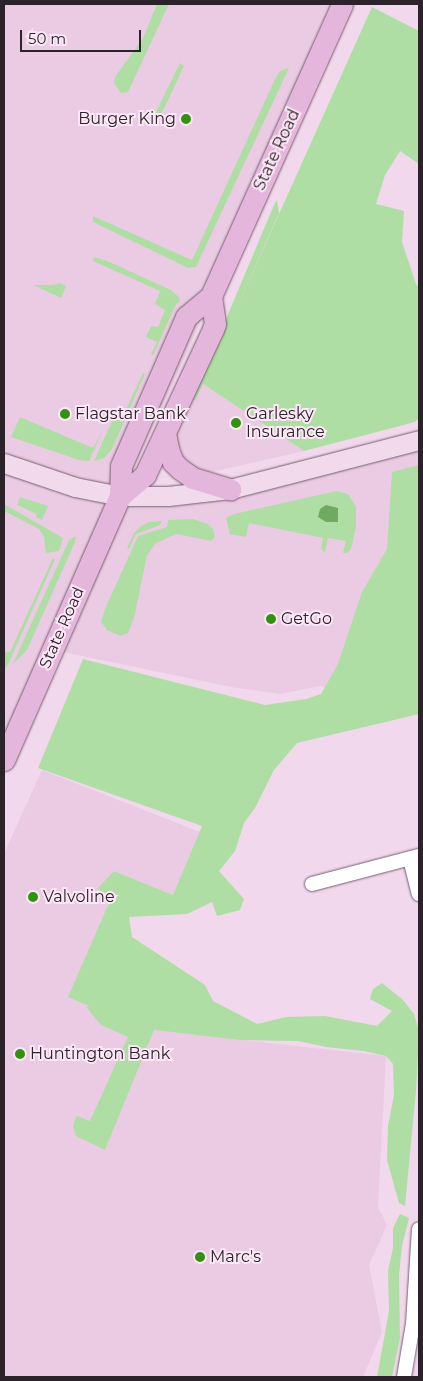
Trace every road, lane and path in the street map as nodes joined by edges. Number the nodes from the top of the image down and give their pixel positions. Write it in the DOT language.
graph roads {
  1 [pos="342,4"];
  2 [pos="211,296"];
  3 [pos="165,432"];
  4 [pos="419,440"];
  5 [pos="4,463"];
  6 [pos="230,489"];
  7 [pos="120,496"];
  8 [pos="4,760"];
  9 [pos="414,858"];
  10 [pos="312,884"];
  11 [pos="419,894"];
  12 [pos="419,1229"];
  13 [pos="404,1377"];
  1 -- 2 [label="main road, State Road"];
  2 -- 3 [label="main road, State Road"];
  2 -- 7 [label="main road, State Road"];
  3 -- 6 [label="main road"];
  3 -- 7 [label="main road, State Road"];
  4 -- 6 [label="main road"];
  5 -- 7 [label="main road"];
  6 -- 7 [label="main road"];
  7 -- 8 [label="main road, State Road"];
  9 -- 10 [label="street"];
  9 -- 11 [label="street"];
  12 -- 13 [label="street"];
}
